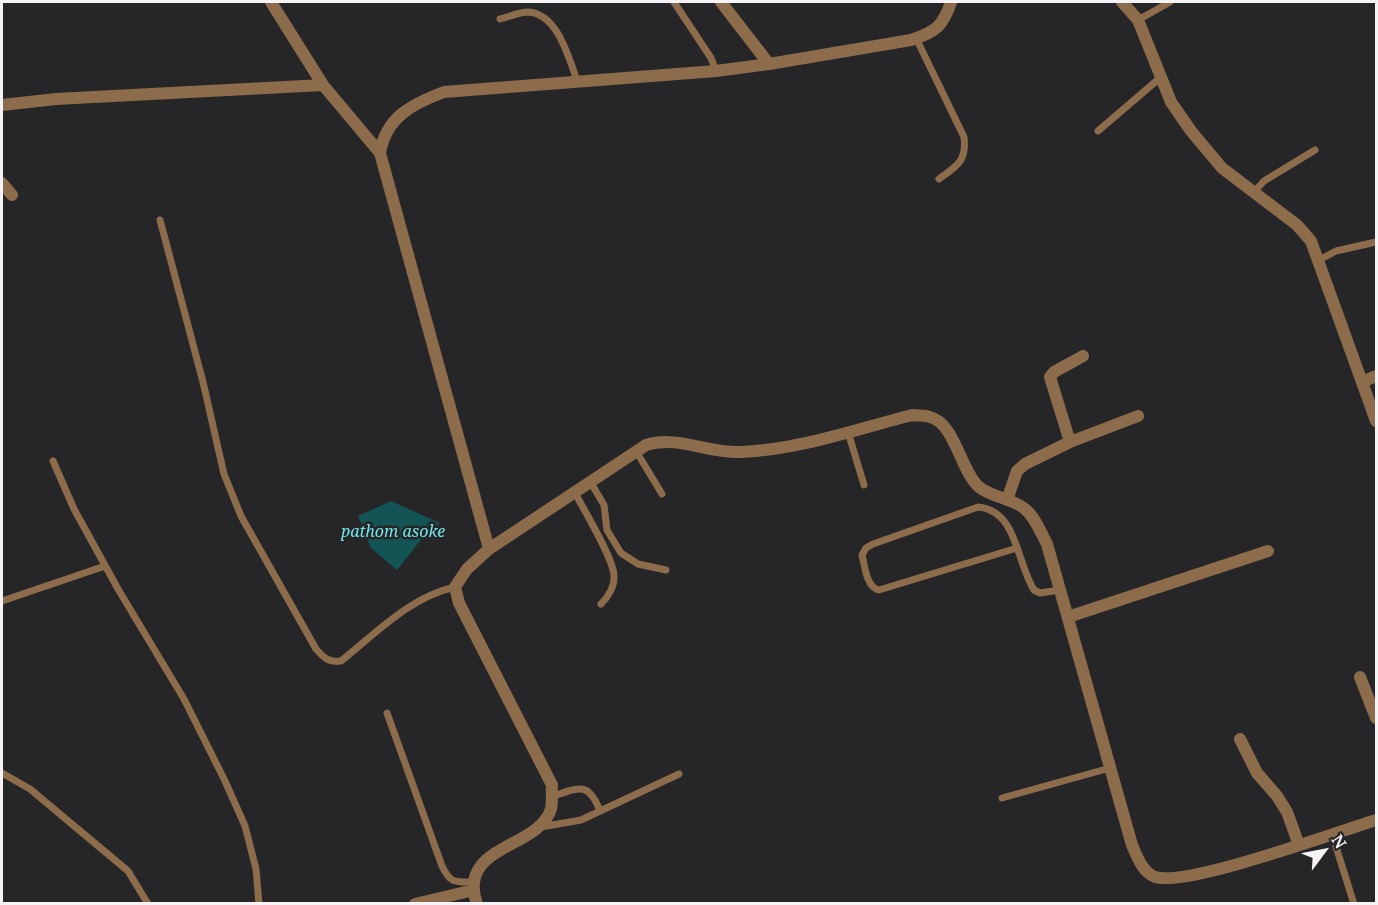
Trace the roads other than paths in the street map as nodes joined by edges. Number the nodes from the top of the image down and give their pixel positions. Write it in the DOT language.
graph roads {
  1 [pos="271,2"];
  2 [pos="674,2"];
  3 [pos="721,2"];
  4 [pos="951,2"];
  5 [pos="1122,2"];
  6 [pos="1170,2"];
  7 [pos="500,19"];
  8 [pos="1138,20"];
  9 [pos="916,38"];
  10 [pos="769,64"];
  11 [pos="716,71"];
  12 [pos="1161,77"];
  13 [pos="579,83"];
  14 [pos="322,85"];
  15 [pos="2,105"];
  16 [pos="1098,131"];
  17 [pos="1315,150"];
  18 [pos="380,153"];
  19 [pos="939,179"];
  20 [pos="2,183"];
  21 [pos="1254,192"];
  22 [pos="12,195"];
  23 [pos="160,220"];
  24 [pos="1377,242"];
  25 [pos="1319,260"];
  26 [pos="1083,356"];
  27 [pos="1377,376"];
  28 [pos="1362,382"];
  29 [pos="1138,416"];
  30 [pos="1377,421"];
  31 [pos="848,432"];
  32 [pos="1070,442"];
  33 [pos="636,451"];
  34 [pos="53,461"];
  35 [pos="591,483"];
  36 [pos="864,485"];
  37 [pos="575,493"];
  38 [pos="662,494"];
  39 [pos="1007,500"];
  40 [pos="1017,548"];
  41 [pos="489,549"];
  42 [pos="1268,551"];
  43 [pos="105,566"];
  44 [pos="666,570"];
  45 [pos="455,587"];
  46 [pos="1060,590"];
  47 [pos="2,601"];
  48 [pos="601,604"];
  49 [pos="1068,617"];
  50 [pos="1360,677"];
  51 [pos="387,713"];
  52 [pos="1377,718"];
  53 [pos="1240,739"];
  54 [pos="1110,768"];
  55 [pos="2,773"];
  56 [pos="679,774"];
  57 [pos="551,797"];
  58 [pos="1002,798"];
  59 [pos="600,812"];
  60 [pos="1377,820"];
  61 [pos="538,827"];
  62 [pos="1332,834"];
  63 [pos="1299,845"];
  64 [pos="473,886"];
  65 [pos="148,903"];
  66 [pos="259,903"];
  67 [pos="415,903"];
  68 [pos="477,903"];
  69 [pos="1354,903"];
  1 -- 14 [label="street"];
  2 -- 11 [label="lane"];
  3 -- 10 [label="street"];
  4 -- 9 [label="street"];
  5 -- 8 [label="street"];
  6 -- 8 [label="lane"];
  7 -- 13 [label="lane"];
  8 -- 12 [label="street"];
  9 -- 10 [label="street"];
  9 -- 19 [label="lane"];
  10 -- 11 [label="street"];
  11 -- 13 [label="street"];
  12 -- 16 [label="lane"];
  12 -- 21 [label="street"];
  13 -- 18 [label="street"];
  14 -- 15 [label="street"];
  14 -- 18 [label="street"];
  17 -- 21 [label="lane"];
  18 -- 41 [label="street"];
  20 -- 22 [label="street"];
  21 -- 25 [label="street"];
  23 -- 45 [label="lane"];
  24 -- 25 [label="lane"];
  25 -- 28 [label="street"];
  26 -- 32 [label="street"];
  27 -- 28 [label="street"];
  28 -- 30 [label="street"];
  29 -- 32 [label="street"];
  31 -- 33 [label="street"];
  31 -- 36 [label="lane"];
  31 -- 39 [label="street"];
  32 -- 39 [label="street"];
  33 -- 35 [label="street"];
  33 -- 38 [label="lane"];
  34 -- 43 [label="lane"];
  35 -- 37 [label="street"];
  35 -- 44 [label="lane"];
  37 -- 41 [label="street"];
  37 -- 48 [label="lane"];
  39 -- 46 [label="street"];
  40 -- 40 [label="lane"];
  40 -- 46 [label="lane"];
  41 -- 45 [label="street"];
  42 -- 49 [label="street"];
  43 -- 47 [label="lane"];
  43 -- 66 [label="lane"];
  45 -- 57 [label="street"];
  46 -- 49 [label="street"];
  49 -- 54 [label="street"];
  50 -- 52 [label="street"];
  51 -- 64 [label="lane"];
  53 -- 63 [label="street"];
  54 -- 58 [label="lane"];
  54 -- 63 [label="street"];
  55 -- 65 [label="lane"];
  56 -- 59 [label="lane"];
  57 -- 59 [label="lane"];
  57 -- 61 [label="street"];
  59 -- 61 [label="lane"];
  60 -- 62 [label="street"];
  61 -- 64 [label="street"];
  62 -- 63 [label="street"];
  62 -- 69 [label="lane"];
  64 -- 67 [label="street"];
  64 -- 68 [label="street"];
}
